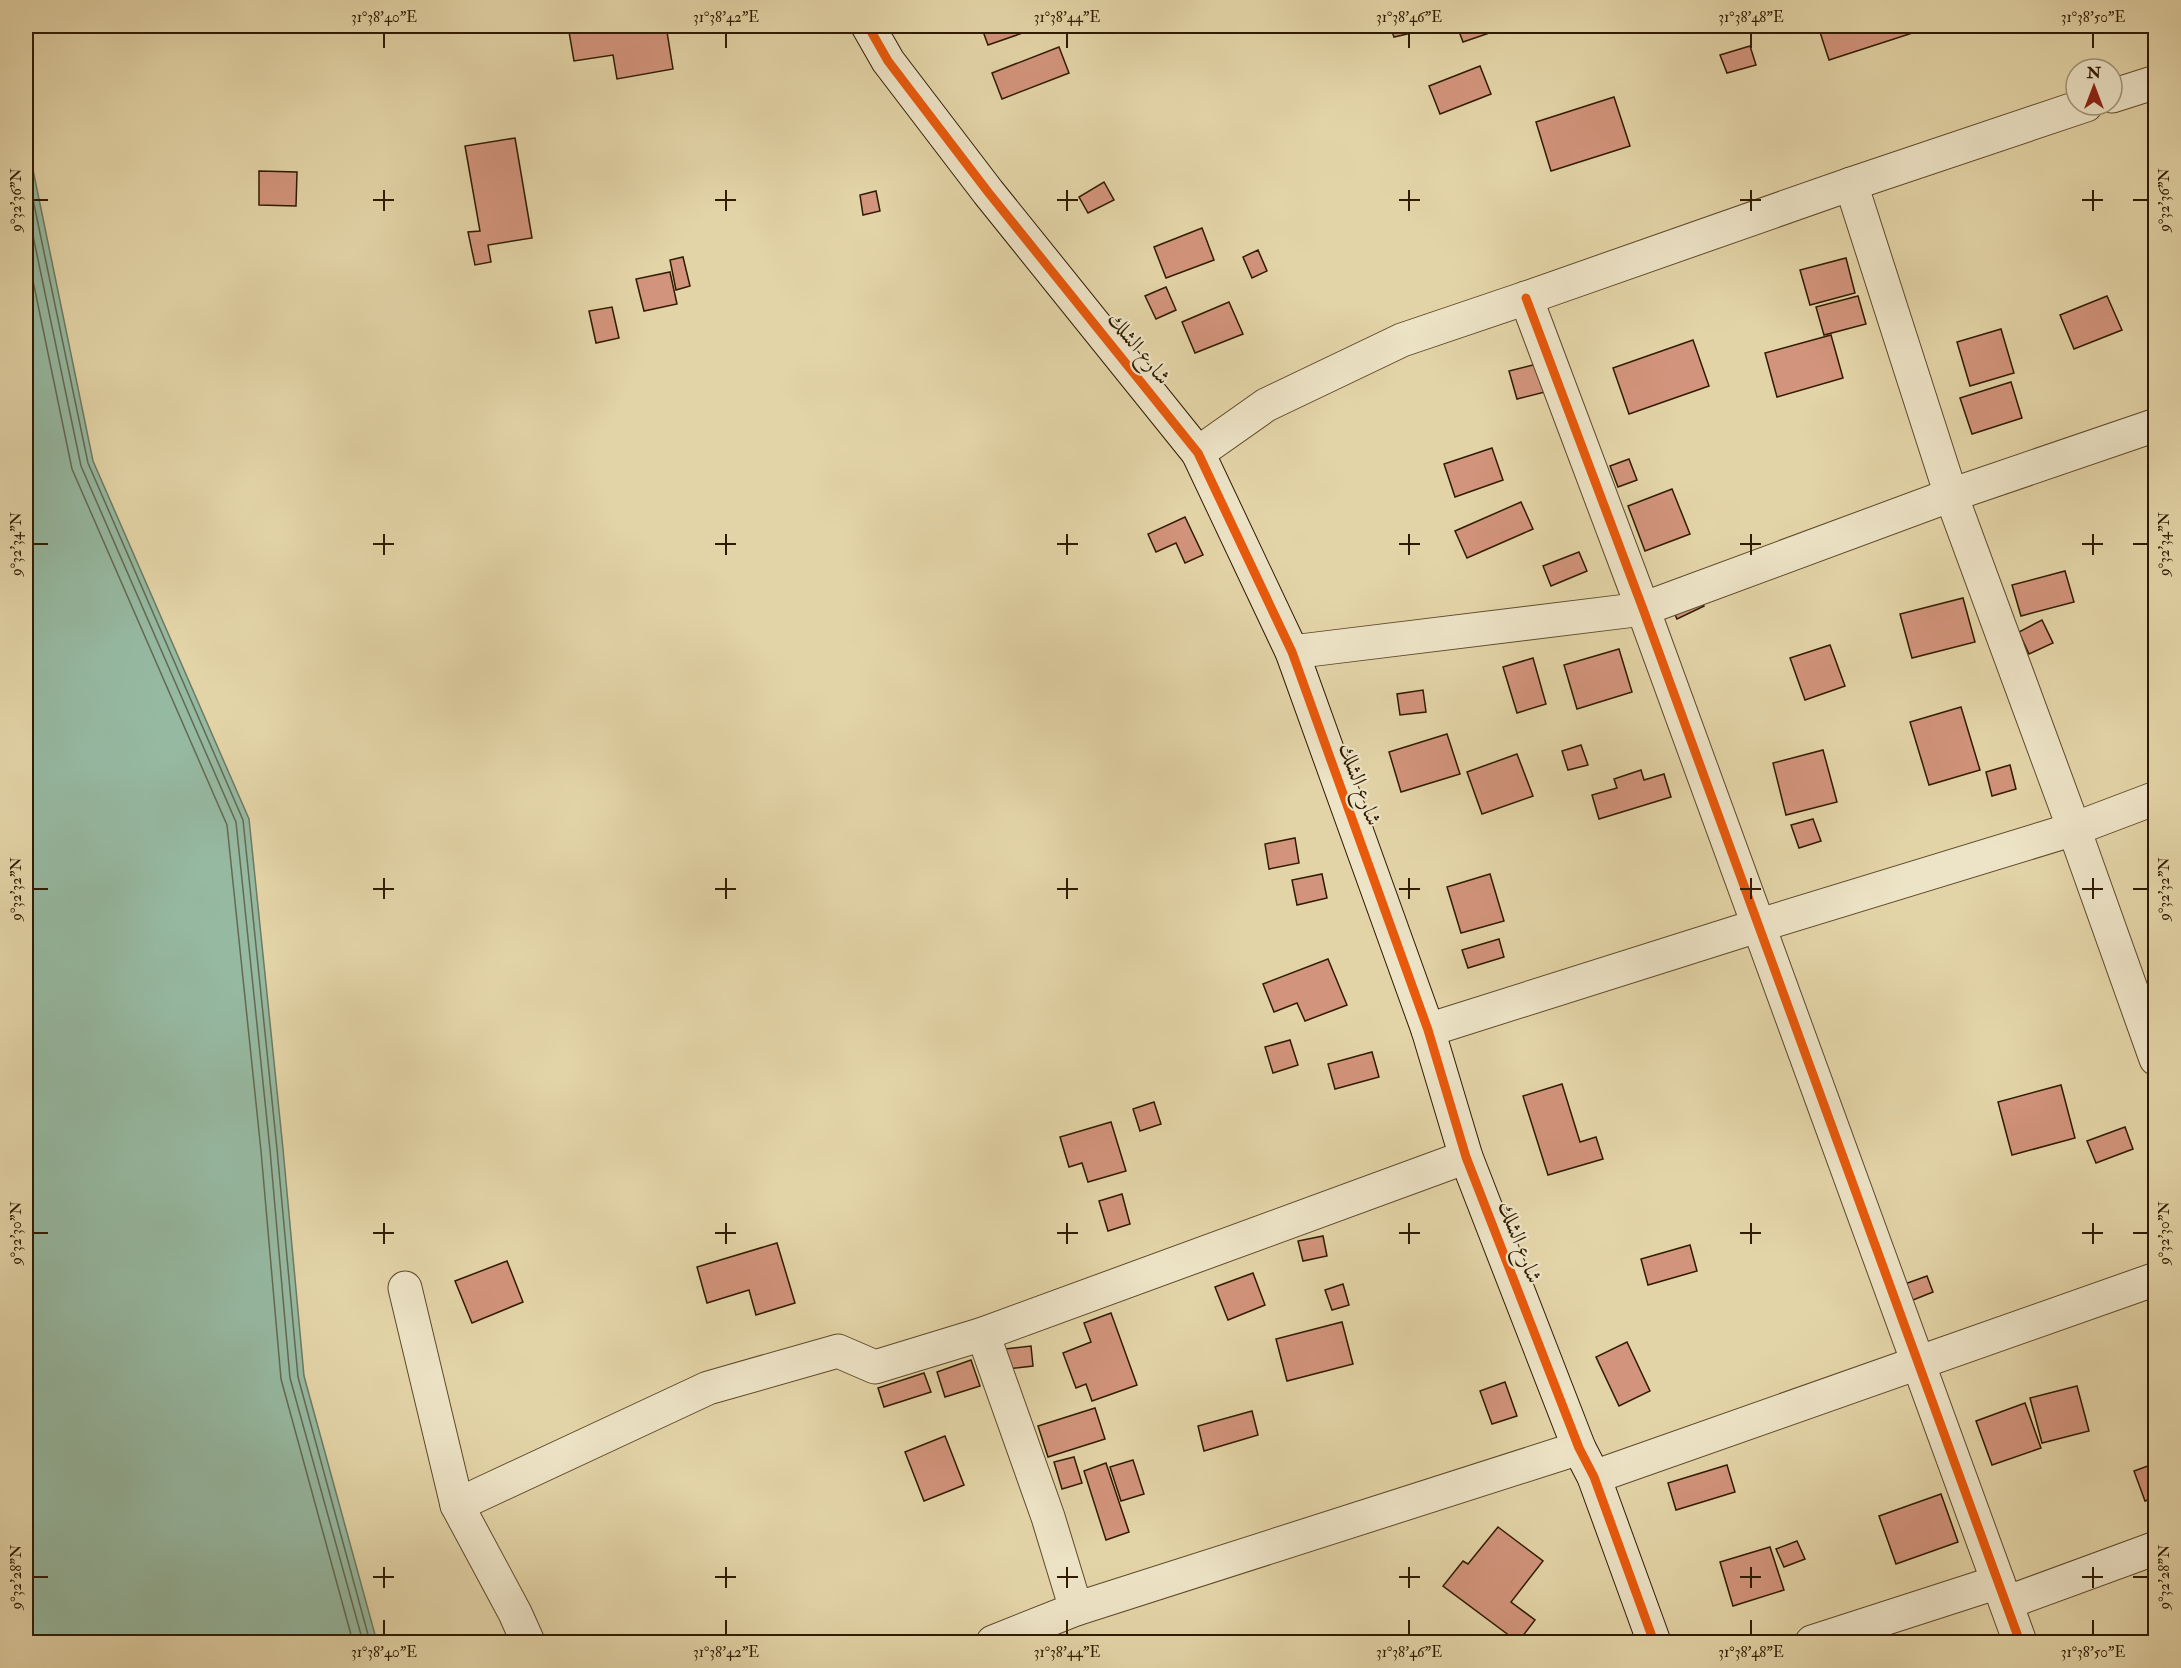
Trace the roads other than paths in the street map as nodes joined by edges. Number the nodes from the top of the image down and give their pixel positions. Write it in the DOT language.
graph roads {
  1 [pos="868,26"];
  2 [pos="2156,82"];
  3 [pos="2124,92"];
  4 [pos="2064,112"];
  5 [pos="1851,183"];
  6 [pos="1526,298"];
  7 [pos="2156,425"];
  8 [pos="1197,453"];
  9 [pos="1951,495"];
  10 [pos="1643,609"];
  11 [pos="1292,652"];
  12 [pos="2156,798"];
  13 [pos="2074,829"];
  14 [pos="1757,926"];
  15 [pos="1428,1030"];
  16 [pos="2156,1059"];
  17 [pos="1466,1157"];
  18 [pos="2156,1279"];
  19 [pos="405,1288"];
  20 [pos="983,1334"];
  21 [pos="1916,1362"];
  22 [pos="1579,1448"];
  23 [pos="1594,1477"];
  24 [pos="457,1505"];
  25 [pos="2156,1548"];
  26 [pos="2002,1593"];
  27 [pos="1076,1609"];
  28 [pos="528,1642"];
  29 [pos="993,1642"];
  30 [pos="1654,1642"];
  31 [pos="1812,1642"];
  32 [pos="2020,1642"];
  1 -- 8 [label="street, شارع الشلك"];
  2 -- 3 [label="street"];
  4 -- 5 [label="street"];
  5 -- 6 [label="street"];
  5 -- 9 [label="street"];
  6 -- 8 [label="street"];
  6 -- 10 [label="street"];
  7 -- 9 [label="street"];
  8 -- 11 [label="street, شارع الشلك"];
  9 -- 10 [label="street"];
  9 -- 13 [label="street"];
  10 -- 11 [label="street"];
  10 -- 14 [label="street"];
  11 -- 15 [label="street, شارع الشلك"];
  12 -- 13 [label="street"];
  13 -- 14 [label="street"];
  13 -- 16 [label="street"];
  14 -- 15 [label="street"];
  14 -- 21 [label="street"];
  15 -- 17 [label="street, شارع الشلك"];
  17 -- 20 [label="street"];
  17 -- 22 [label="street, شارع الشلك"];
  18 -- 21 [label="street"];
  19 -- 24 [label="street"];
  20 -- 24 [label="street"];
  20 -- 27 [label="street"];
  21 -- 23 [label="street"];
  21 -- 26 [label="street"];
  22 -- 23 [label="street, شارع الشلك"];
  22 -- 27 [label="street"];
  23 -- 30 [label="street, شارع الشلك"];
  24 -- 28 [label="street"];
  25 -- 26 [label="street"];
  26 -- 31 [label="street"];
  26 -- 32 [label="street"];
  27 -- 29 [label="street"];
}
